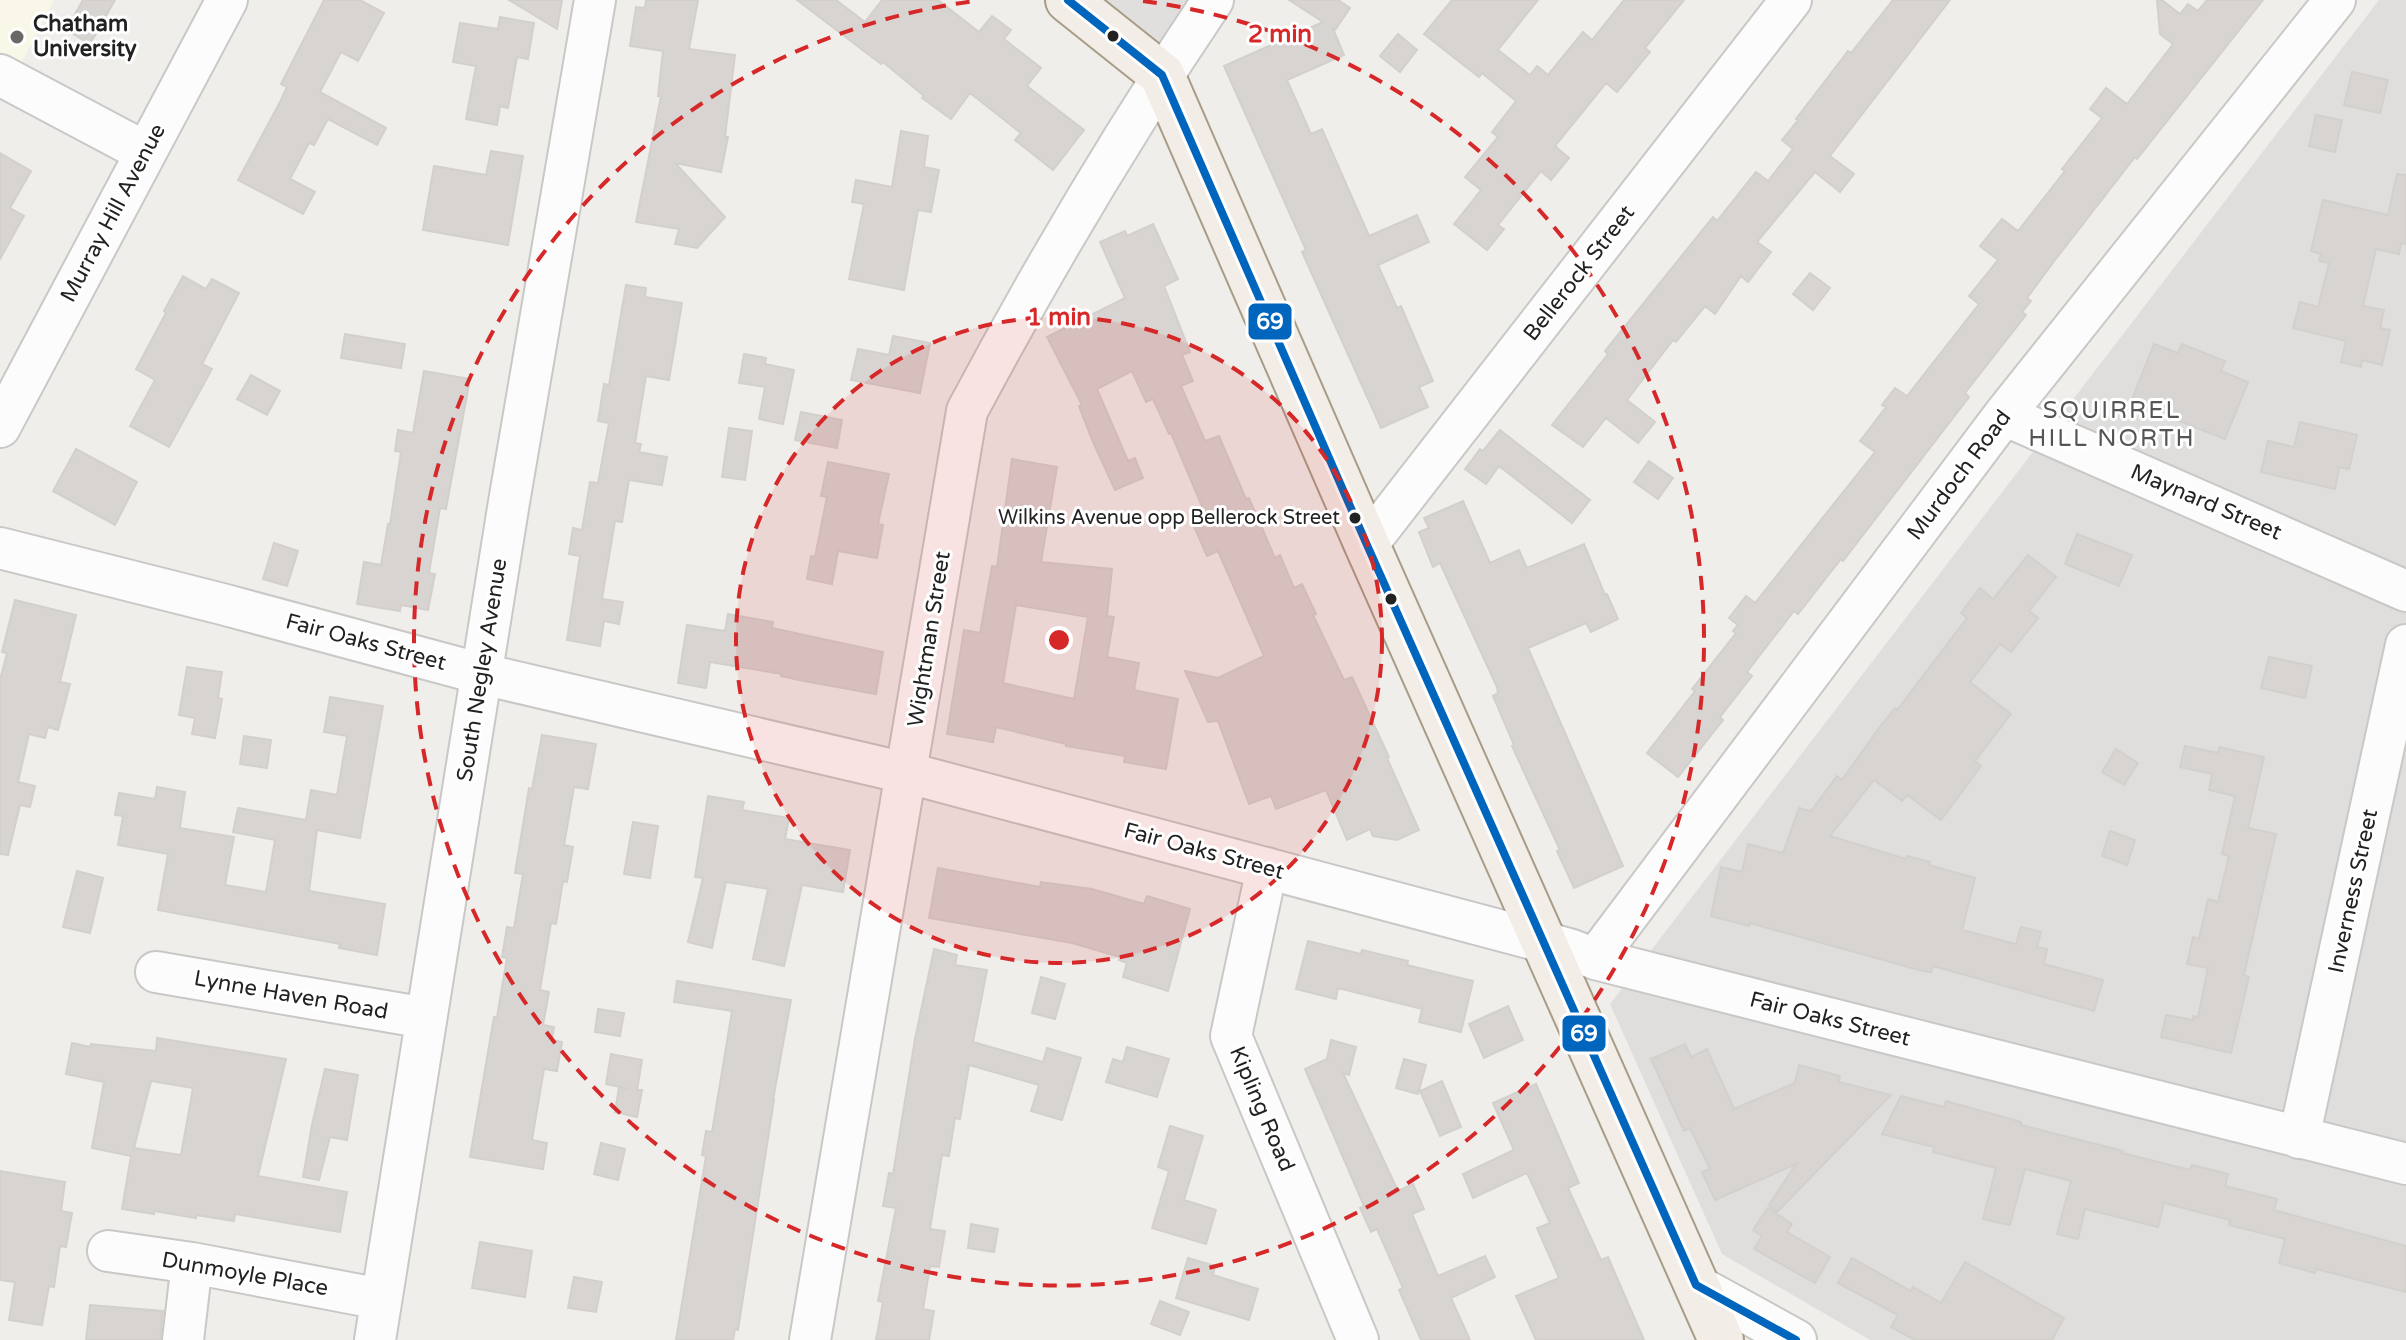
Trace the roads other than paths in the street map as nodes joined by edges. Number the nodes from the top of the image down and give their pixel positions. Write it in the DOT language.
graph roads {
  1 [pos="227,0"];
  2 [pos="595,0"];
  3 [pos="1068,0"];
  4 [pos="1213,0"];
  5 [pos="1791,0"];
  6 [pos="2335,0"];
  7 [pos="0,75"];
  8 [pos="1162,75"];
  9 [pos="145,152"];
  10 [pos="2004,415"];
  11 [pos="0,427"];
  12 [pos="1367,545"];
  13 [pos="0,548"];
  14 [pos="2406,591"];
  15 [pos="2406,645"];
  16 [pos="482,674"];
  17 [pos="907,773"];
  18 [pos="1267,868"];
  19 [pos="1544,942"];
  20 [pos="1595,959"];
  21 [pos="156,972"];
  22 [pos="426,1018"];
  23 [pos="2299,1138"];
  24 [pos="2406,1164"];
  25 [pos="108,1251"];
  26 [pos="192,1263"];
  27 [pos="1696,1285"];
  28 [pos="381,1299"];
  29 [pos="183,1340"];
  30 [pos="375,1340"];
  31 [pos="810,1340"];
  32 [pos="1358,1340"];
  33 [pos="1721,1340"];
  34 [pos="1796,1340"];
  1 -- 9 [label="street, Murray Hill Avenue"];
  2 -- 16 [label="street, South Negley Avenue"];
  3 -- 8 [label="main road"];
  4 -- 8 [label="street, Wightman Street"];
  5 -- 12 [label="street, Bellerock Street"];
  6 -- 10 [label="street, Murdoch Road"];
  7 -- 9 [label="street"];
  8 -- 12 [label="main road"];
  8 -- 17 [label="street, Wightman Street"];
  9 -- 11 [label="street, Murray Hill Avenue"];
  10 -- 14 [label="street, Maynard Street"];
  10 -- 20 [label="street, Murdoch Road"];
  12 -- 19 [label="main road"];
  13 -- 16 [label="street, Fair Oaks Street"];
  15 -- 23 [label="street, Inverness Street"];
  16 -- 17 [label="street, Fair Oaks Street"];
  16 -- 22 [label="street, South Negley Avenue"];
  17 -- 18 [label="street, Fair Oaks Street"];
  17 -- 31 [label="street, Wightman Street"];
  18 -- 19 [label="street, Fair Oaks Street"];
  18 -- 32 [label="street, Kipling Road"];
  19 -- 20 [label="street, Fair Oaks Street"];
  19 -- 27 [label="main road"];
  20 -- 23 [label="street, Fair Oaks Street"];
  21 -- 22 [label="street, Lynne Haven Road"];
  22 -- 28 [label="street, South Negley Avenue"];
  23 -- 24 [label="street, Fair Oaks Street"];
  25 -- 26 [label="street, Dunmoyle Place"];
  26 -- 28 [label="street, Dunmoyle Place"];
  26 -- 29 [label="street"];
  27 -- 33 [label="main road"];
  27 -- 34 [label="street"];
  28 -- 30 [label="street, South Negley Avenue"];
}
